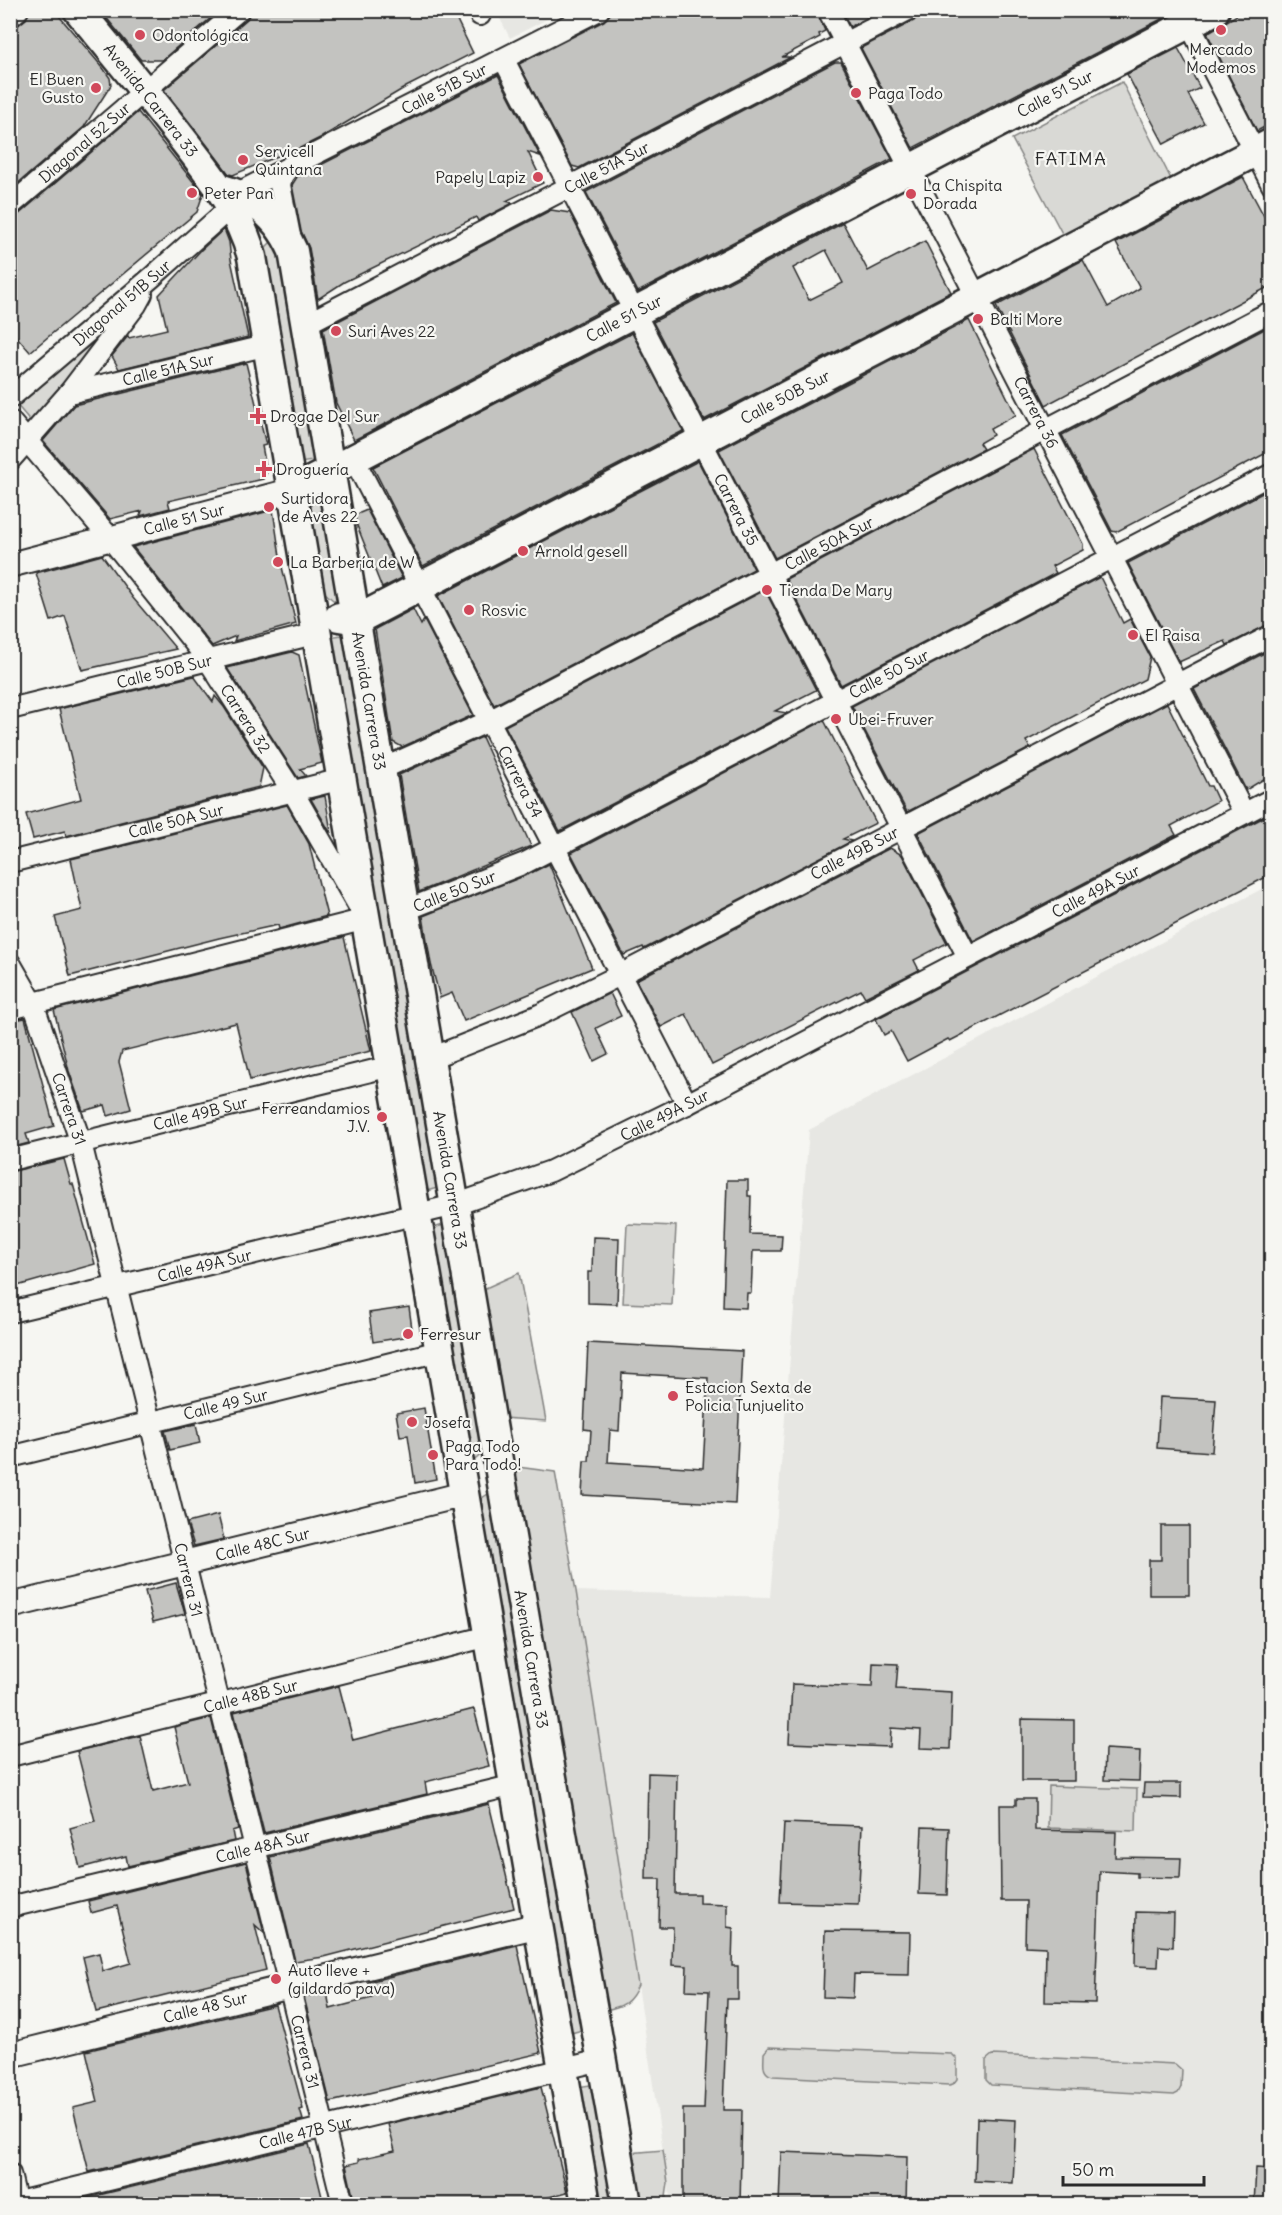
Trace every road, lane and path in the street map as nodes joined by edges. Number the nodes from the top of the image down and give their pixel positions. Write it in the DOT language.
graph roads {
  1 [pos="18,10"];
  2 [pos="78,10"];
  3 [pos="239,10"];
  4 [pos="599,10"];
  5 [pos="828,10"];
  6 [pos="908,10"];
  7 [pos="1215,10"];
  8 [pos="10,17"];
  9 [pos="1186,17"];
  10 [pos="845,43"];
  11 [pos="504,60"];
  12 [pos="145,91"];
  13 [pos="1263,148"];
  14 [pos="289,167"];
  15 [pos="910,169"];
  16 [pos="1272,185"];
  17 [pos="569,187"];
  18 [pos="230,196"];
  19 [pos="10,206"];
  20 [pos="293,251"];
  21 [pos="151,278"];
  22 [pos="977,297"];
  23 [pos="1272,311"];
  24 [pos="634,313"];
  25 [pos="306,324"];
  26 [pos="268,345"];
  27 [pos="69,393"];
  28 [pos="10,398"];
  29 [pos="10,420"];
  30 [pos="1045,429"];
  31 [pos="27,441"];
  32 [pos="701,441"];
  33 [pos="10,460"];
  34 [pos="342,465"];
  35 [pos="1272,474"];
  36 [pos="294,490"];
  37 [pos="111,538"];
  38 [pos="1112,557"];
  39 [pos="10,566"];
  40 [pos="769,573"];
  41 [pos="309,582"];
  42 [pos="420,587"];
  43 [pos="357,620"];
  44 [pos="318,633"];
  45 [pos="1272,635"];
  46 [pos="208,660"];
  47 [pos="1177,684"];
  48 [pos="836,701"];
  49 [pos="10,710"];
  50 [pos="489,721"];
  51 [pos="382,769"];
  52 [pos="342,779"];
  53 [pos="293,792"];
  54 [pos="1272,799"];
  55 [pos="1244,813"];
  56 [pos="901,828"];
  57 [pos="554,848"];
  58 [pos="10,862"];
  59 [pos="406,910"];
  60 [pos="366,919"];
  61 [pos="968,957"];
  62 [pos="10,963"];
  63 [pos="620,975"];
  64 [pos="33,1004"];
  65 [pos="10,1009"];
  66 [pos="431,1058"];
  67 [pos="391,1066"];
  68 [pos="687,1104"];
  69 [pos="81,1143"];
  70 [pos="10,1161"];
  71 [pos="455,1205"];
  72 [pos="416,1214"];
  73 [pos="118,1285"];
  74 [pos="10,1312"];
  75 [pos="440,1351"];
  76 [pos="151,1422"];
  77 [pos="10,1457"];
  78 [pos="498,1457"];
  79 [pos="465,1494"];
  80 [pos="186,1563"];
  81 [pos="10,1606"];
  82 [pos="489,1636"];
  83 [pos="221,1704"];
  84 [pos="10,1756"];
  85 [pos="515,1785"];
  86 [pos="256,1848"];
  87 [pos="10,1907"];
  88 [pos="539,1925"];
  89 [pos="290,1986"];
  90 [pos="10,2055"];
  91 [pos="601,2060"];
  92 [pos="564,2068"];
  93 [pos="324,2127"];
  94 [pos="10,2174"];
  95 [pos="15,2204"];
  96 [pos="343,2205"];
  97 [pos="586,2205"];
  98 [pos="627,2205"];
  1 -- 8 [label="street"];
  2 -- 12 [label="main road, Avenida Carrera 33"];
  3 -- 12 [label="street, Diagonal 52 Sur"];
  4 -- 11 [label="street, Calle 51B Sur"];
  5 -- 10 [label="street, Carrera 36"];
  6 -- 10 [label="street, Calle 51A Sur"];
  7 -- 9 [label="main road, Calle 51 Sur"];
  9 -- 13 [label="street"];
  9 -- 15 [label="main road, Calle 51 Sur"];
  10 -- 15 [label="street, Carrera 36"];
  10 -- 17 [label="street, Calle 51A Sur"];
  11 -- 14 [label="street, Calle 51B Sur"];
  11 -- 17 [label="street, Carrera 35"];
  12 -- 18 [label="main road, Avenida Carrera 33"];
  12 -- 19 [label="street, Diagonal 52 Sur"];
  13 -- 16 [label="street"];
  13 -- 22 [label="main road, Calle 50B Sur"];
  14 -- 18 [label="street, Calle 51B Sur"];
  14 -- 20 [label="street"];
  15 -- 22 [label="street, Carrera 36"];
  15 -- 24 [label="main road, Calle 51 Sur"];
  17 -- 24 [label="street, Carrera 35"];
  17 -- 25 [label="street, Calle 51A Sur"];
  18 -- 20 [label="main road, Avenida Carrera 33"];
  18 -- 21 [label="street, Diagonal 51B Sur"];
  18 -- 26 [label="main road, Avenida Carrera 33"];
  20 -- 25 [label="main road, Avenida Carrera 33"];
  21 -- 27 [label="street"];
  21 -- 28 [label="street, Diagonal 51B Sur"];
  22 -- 30 [label="street, Carrera 36"];
  22 -- 32 [label="main road, Calle 50B Sur"];
  23 -- 30 [label="street, Calle 50A Sur"];
  24 -- 32 [label="street, Carrera 35"];
  24 -- 34 [label="main road, Calle 51 Sur"];
  25 -- 34 [label="main road, Avenida Carrera 33"];
  26 -- 27 [label="street, Calle 51A Sur"];
  26 -- 36 [label="main road, Avenida Carrera 33"];
  27 -- 31 [label="street"];
  29 -- 31 [label="street, Carrera 32"];
  30 -- 38 [label="street, Carrera 36"];
  30 -- 40 [label="street, Calle 50A Sur"];
  31 -- 33 [label="street"];
  31 -- 37 [label="street, Carrera 32"];
  32 -- 40 [label="street, Carrera 35"];
  32 -- 42 [label="main road, Calle 50B Sur"];
  34 -- 36 [label="main road, Calle 51 Sur"];
  34 -- 42 [label="street, Carrera 34"];
  34 -- 43 [label="main road, Avenida Carrera 33"];
  35 -- 38 [label="street, Calle 50 Sur"];
  36 -- 37 [label="street, Calle 51 Sur"];
  36 -- 41 [label="main road, Avenida Carrera 33"];
  37 -- 39 [label="street, Calle 51 Sur"];
  37 -- 46 [label="street, Carrera 32"];
  38 -- 47 [label="street, Carrera 36"];
  38 -- 48 [label="street, Calle 50 Sur"];
  40 -- 48 [label="street, Carrera 35"];
  40 -- 50 [label="street, Calle 50A Sur"];
  41 -- 43 [label="main road"];
  41 -- 44 [label="main road, Avenida Carrera 33"];
  42 -- 43 [label="main road, Calle 50B Sur"];
  42 -- 50 [label="street, Carrera 34"];
  43 -- 51 [label="main road, Avenida Carrera 33"];
  44 -- 46 [label="street, Calle 50B Sur"];
  44 -- 52 [label="main road, Avenida Carrera 33"];
  45 -- 47 [label="street, Calle 49B Sur"];
  46 -- 49 [label="street, Calle 50B Sur"];
  46 -- 53 [label="street, Carrera 32"];
  47 -- 55 [label="street, Carrera 36"];
  47 -- 56 [label="street, Calle 49B Sur"];
  48 -- 56 [label="street, Carrera 35"];
  48 -- 57 [label="street, Calle 50 Sur"];
  50 -- 51 [label="street, Calle 50A Sur"];
  50 -- 57 [label="street, Carrera 34"];
  51 -- 59 [label="main road, Avenida Carrera 33"];
  52 -- 53 [label="street, Calle 50A Sur"];
  52 -- 60 [label="main road, Avenida Carrera 33"];
  53 -- 58 [label="street, Calle 50A Sur"];
  53 -- 60 [label="street, Carrera 32"];
  54 -- 55 [label="street, Calle 49A Sur"];
  55 -- 61 [label="street, Calle 49A Sur"];
  56 -- 61 [label="street, Carrera 35"];
  56 -- 63 [label="street, Calle 49B Sur"];
  57 -- 59 [label="street, Calle 50 Sur"];
  57 -- 63 [label="street, Carrera 34"];
  59 -- 66 [label="main road, Avenida Carrera 33"];
  60 -- 64 [label="street"];
  60 -- 67 [label="main road, Avenida Carrera 33"];
  61 -- 68 [label="street, Calle 49A Sur"];
  62 -- 64 [label="street, Carrera 31"];
  63 -- 66 [label="street, Calle 49B Sur"];
  63 -- 68 [label="street, Carrera 34"];
  64 -- 65 [label="street"];
  64 -- 69 [label="street, Carrera 31"];
  66 -- 71 [label="main road, Avenida Carrera 33"];
  67 -- 69 [label="street, Calle 49B Sur"];
  67 -- 72 [label="main road, Avenida Carrera 33"];
  68 -- 71 [label="street, Calle 49A Sur"];
  69 -- 70 [label="street, Calle 49B Sur"];
  69 -- 73 [label="street, Carrera 31"];
  71 -- 72 [label="street, Calle 49A Sur"];
  71 -- 78 [label="main road, Avenida Carrera 33"];
  72 -- 73 [label="street, Calle 49A Sur"];
  72 -- 75 [label="main road, Avenida Carrera 33"];
  73 -- 74 [label="street, Calle 49A Sur"];
  73 -- 76 [label="street, Carrera 31"];
  75 -- 76 [label="street, Calle 49 Sur"];
  75 -- 79 [label="main road, Avenida Carrera 33"];
  76 -- 77 [label="street, Calle 49 Sur"];
  76 -- 80 [label="street, Carrera 31"];
  78 -- 79 [label="main road"];
  78 -- 91 [label="main road, Avenida Carrera 33"];
  79 -- 80 [label="street, Calle 48C Sur"];
  79 -- 82 [label="main road, Avenida Carrera 33"];
  80 -- 81 [label="street, Calle 48C Sur"];
  80 -- 83 [label="street, Carrera 31"];
  82 -- 83 [label="street, Calle 48B Sur"];
  82 -- 85 [label="main road, Avenida Carrera 33"];
  83 -- 84 [label="street, Calle 48B Sur"];
  83 -- 86 [label="street, Carrera 31"];
  85 -- 86 [label="street, Calle 48A Sur"];
  85 -- 88 [label="main road, Avenida Carrera 33"];
  86 -- 87 [label="street, Calle 48A Sur"];
  86 -- 89 [label="street, Carrera 31"];
  88 -- 89 [label="street, Calle 48 Sur"];
  88 -- 92 [label="main road, Avenida Carrera 33"];
  89 -- 90 [label="street, Calle 48 Sur"];
  89 -- 93 [label="street, Carrera 31"];
  91 -- 92 [label="street, Calle 47B Sur"];
  91 -- 98 [label="main road, Avenida Carrera 33"];
  92 -- 93 [label="street, Calle 47B Sur"];
  92 -- 97 [label="main road, Avenida Carrera 33"];
  93 -- 95 [label="street, Calle 47B Sur"];
  93 -- 96 [label="street, Carrera 31"];
  94 -- 95 [label="street"];
}
